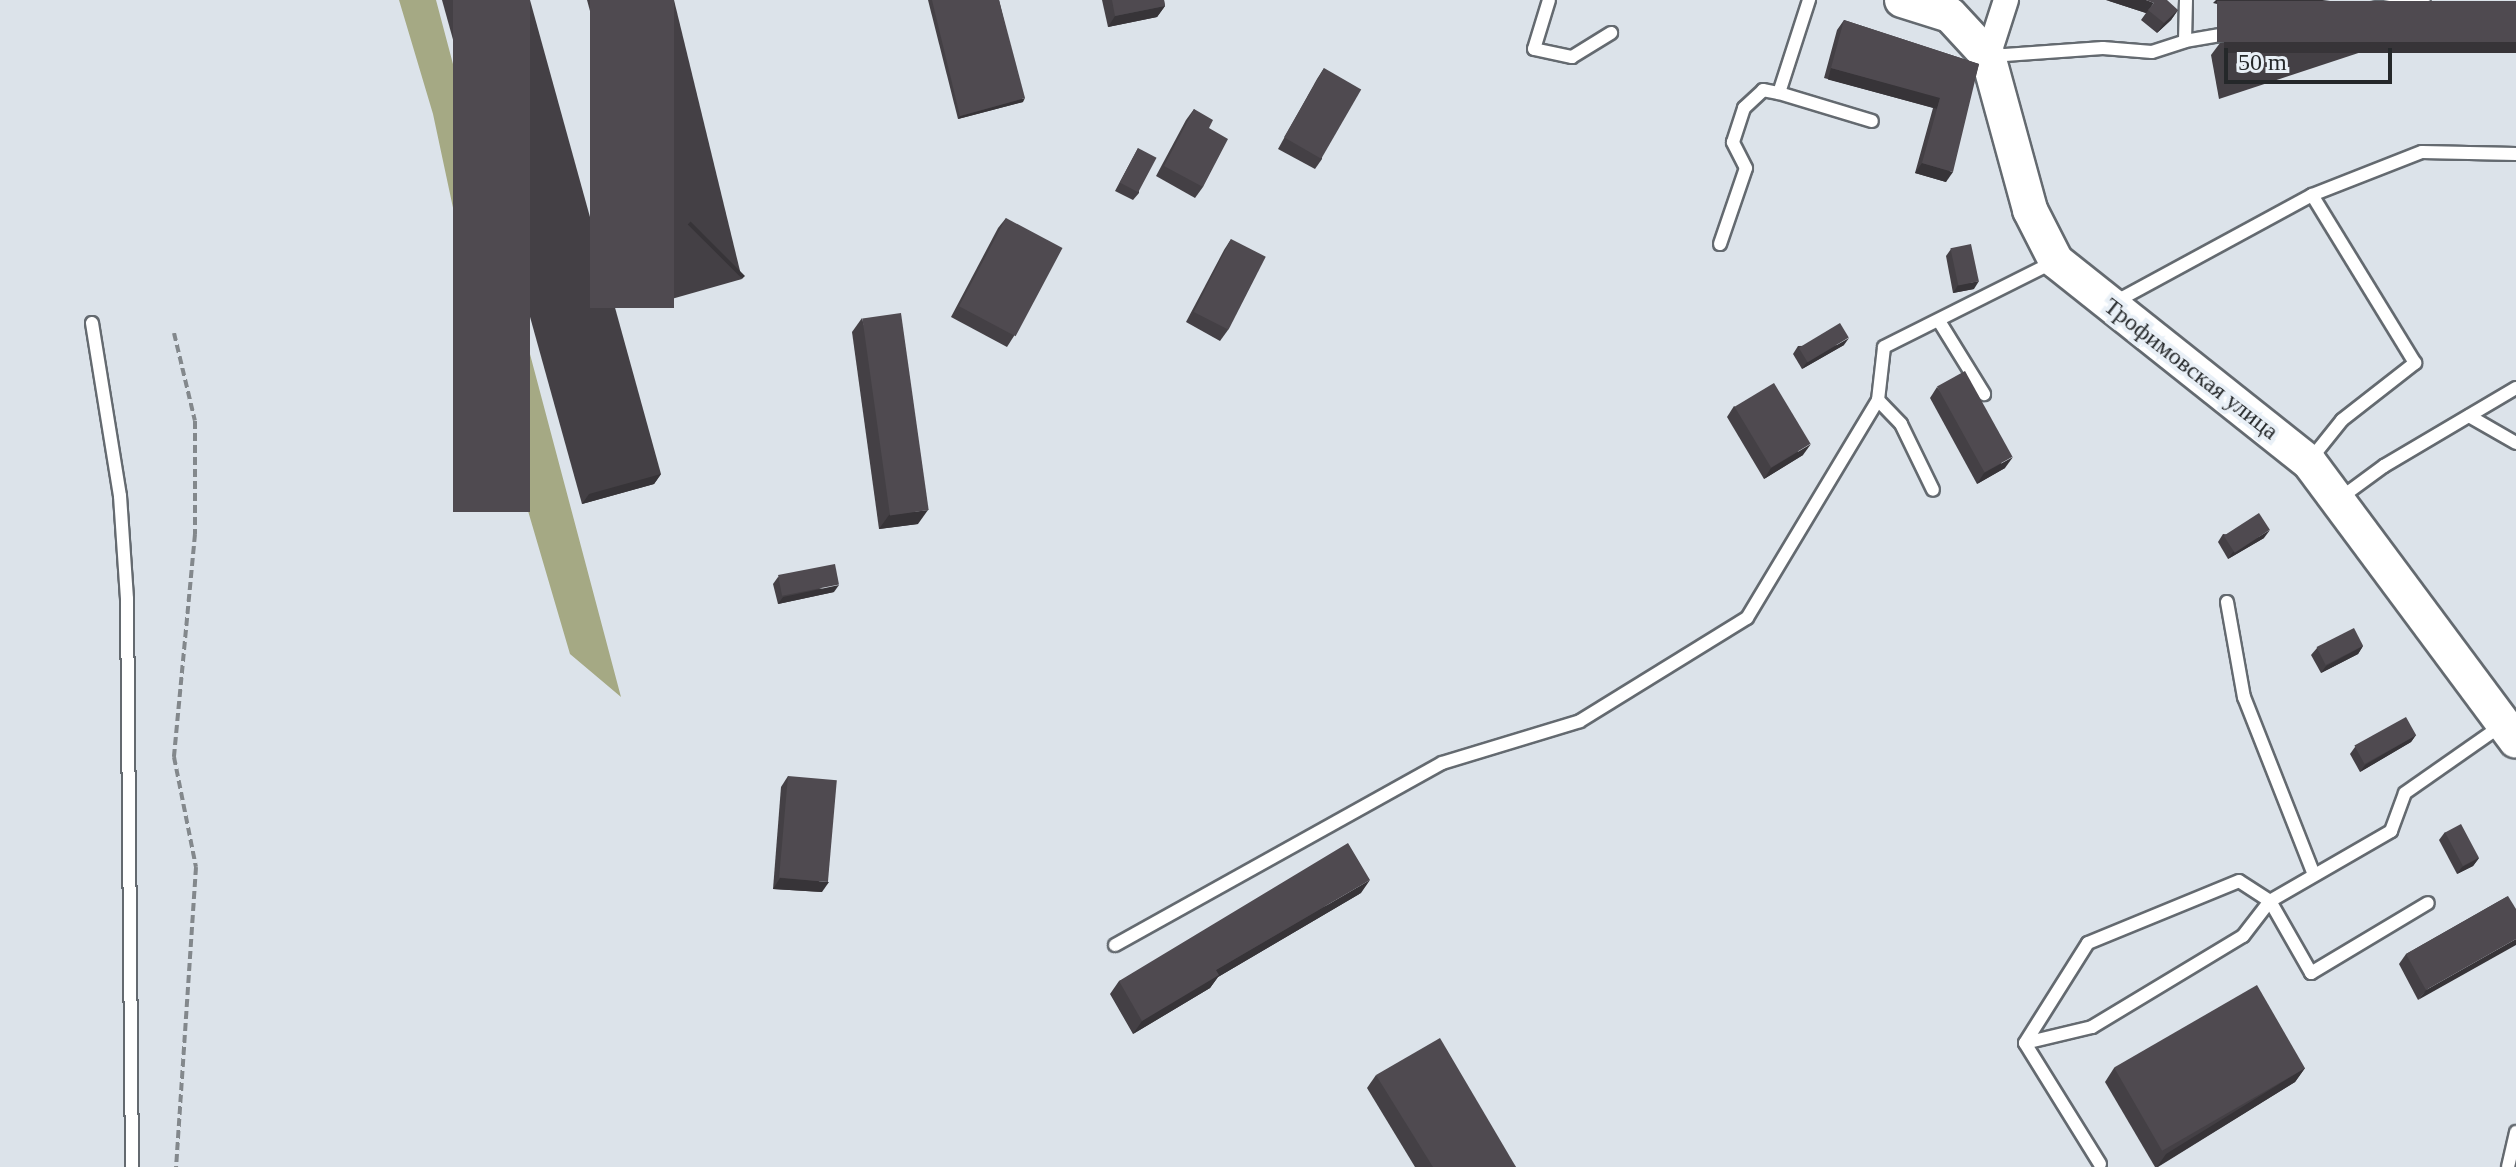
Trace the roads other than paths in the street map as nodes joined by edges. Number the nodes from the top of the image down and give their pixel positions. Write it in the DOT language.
graph roads {
  1 [pos="1549,0"];
  2 [pos="1809,0"];
  3 [pos="1902,0"];
  4 [pos="2006,0"];
  5 [pos="2186,0"];
  6 [pos="2424,0"];
  7 [pos="1611,33"];
  8 [pos="2185,41"];
  9 [pos="1988,56"];
  10 [pos="1779,93"];
  11 [pos="1872,121"];
  12 [pos="2516,154"];
  13 [pos="2312,195"];
  14 [pos="1720,244"];
  15 [pos="2056,261"];
  16 [pos="2110,305"];
  17 [pos="1939,321"];
  18 [pos="92,323"];
  19 [pos="2516,388"];
  20 [pos="1984,394"];
  21 [pos="1878,400"];
  22 [pos="2469,416"];
  23 [pos="2516,443"];
  24 [pos="2309,462"];
  25 [pos="1933,490"];
  26 [pos="2339,499"];
  27 [pos="2227,602"];
  28 [pos="2510,732"];
  29 [pos="2314,875"];
  30 [pos="2270,901"];
  31 [pos="2428,903"];
  32 [pos="1115,945"];
  33 [pos="2025,1043"];
  34 [pos="2516,1132"];
  35 [pos="2100,1164"];
  36 [pos="132,1167"];
  37 [pos="2508,1167"];
  1 -- 7 [label="lane"];
  2 -- 10 [label="lane"];
  3 -- 9 [label="street, Трофимовская улица"];
  4 -- 9 [label="street"];
  5 -- 8 [label="lane"];
  6 -- 8 [label="lane"];
  8 -- 9 [label="lane"];
  9 -- 15 [label="street, Трофимовская улица"];
  10 -- 11 [label="lane"];
  10 -- 14 [label="lane"];
  12 -- 13 [label="lane"];
  13 -- 16 [label="lane"];
  13 -- 24 [label="lane"];
  15 -- 16 [label="street, Трофимовская улица"];
  15 -- 17 [label="lane"];
  16 -- 24 [label="street, Трофимовская улица"];
  17 -- 20 [label="lane"];
  17 -- 21 [label="lane"];
  18 -- 36 [label="lane"];
  19 -- 22 [label="lane"];
  21 -- 25 [label="lane"];
  21 -- 32 [label="lane"];
  22 -- 23 [label="lane"];
  22 -- 26 [label="lane"];
  24 -- 26 [label="street, Трофимовская улица"];
  26 -- 28 [label="street, Трофимовская улица"];
  27 -- 29 [label="lane"];
  28 -- 29 [label="lane"];
  29 -- 30 [label="lane"];
  30 -- 31 [label="lane"];
  30 -- 33 [label="lane"];
  30 -- 33 [label="lane"];
  33 -- 35 [label="lane"];
  34 -- 37 [label="lane"];
}
